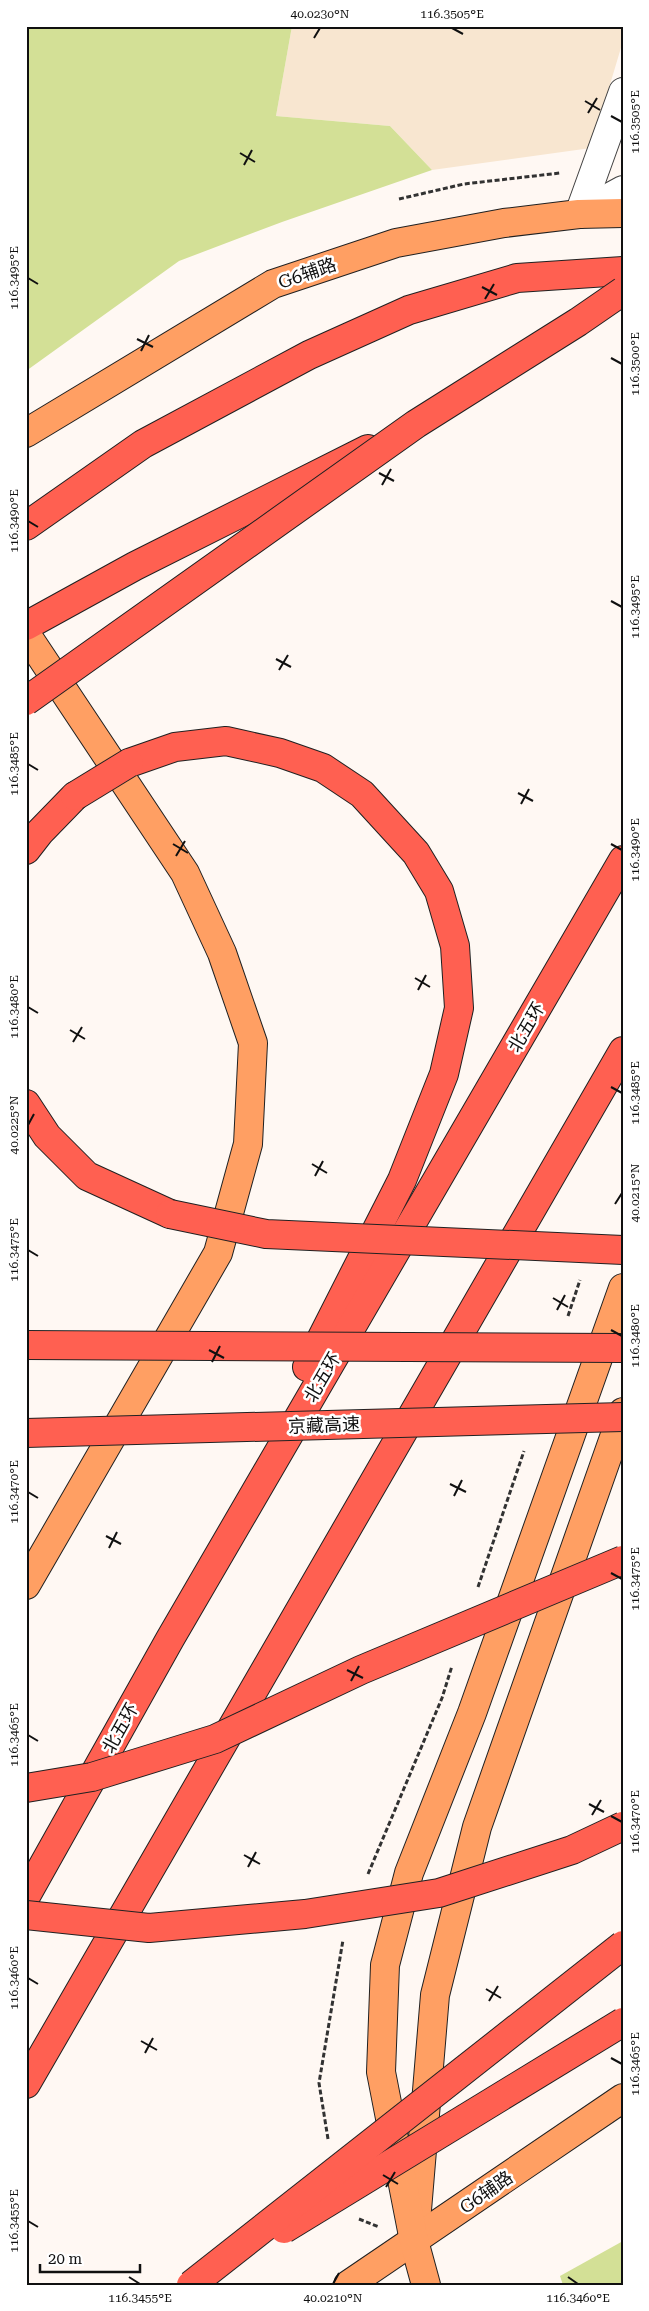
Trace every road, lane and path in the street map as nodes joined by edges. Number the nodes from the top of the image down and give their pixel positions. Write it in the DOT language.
graph roads {
  1 [pos="623,92"];
  2 [pos="595,170"];
  3 [pos="623,190"];
  4 [pos="399,199"];
  5 [pos="623,213"];
  6 [pos="579,214"];
  7 [pos="623,271"];
  8 [pos="623,291"];
  9 [pos="416,424"];
  10 [pos="26,433"];
  11 [pos="26,526"];
  12 [pos="26,626"];
  13 [pos="26,634"];
  14 [pos="26,701"];
  15 [pos="26,850"];
  16 [pos="623,860"];
  17 [pos="623,1051"];
  18 [pos="26,1104"];
  19 [pos="623,1250"];
  20 [pos="623,1288"];
  21 [pos="26,1346"];
  22 [pos="623,1348"];
  23 [pos="623,1412"];
  24 [pos="623,1417"];
  25 [pos="26,1432"];
  26 [pos="623,1560"];
  27 [pos="26,1586"];
  28 [pos="170,1639"];
  29 [pos="26,1788"];
  30 [pos="623,1826"];
  31 [pos="26,1896"];
  32 [pos="26,1915"];
  33 [pos="623,1945"];
  34 [pos="623,2022"];
  35 [pos="26,2084"];
  36 [pos="623,2098"];
  37 [pos="414,2241"];
  38 [pos="192,2285"];
  39 [pos="348,2285"];
  40 [pos="426,2285"];
  1 -- 2 [label="street"];
  2 -- 4 [label="path"];
  2 -- 6 [label="street"];
  3 -- 6 [label="street"];
  5 -- 6 [label="main road, G6辅路"];
  6 -- 10 [label="main road, G6辅路"];
  7 -- 11 [label="highway"];
  8 -- 9 [label="highway, bridge"];
  9 -- 12 [label="highway, bridge"];
  9 -- 14 [label="highway, bridge"];
  13 -- 27 [label="main road"];
  15 -- 28 [label="highway, bridge"];
  16 -- 28 [label="highway, 北五环"];
  17 -- 35 [label="highway"];
  18 -- 19 [label="highway, bridge"];
  20 -- 37 [label="main road"];
  21 -- 22 [label="highway, bridge"];
  23 -- 37 [label="main road"];
  24 -- 25 [label="highway, 京藏高速, bridge"];
  26 -- 29 [label="highway, bridge"];
  28 -- 31 [label="highway, 北五环"];
  30 -- 32 [label="highway, bridge"];
  33 -- 38 [label="highway, bridge"];
  34 -- 38 [label="highway, bridge"];
  36 -- 37 [label="main road, G6辅路"];
  37 -- 39 [label="main road, G6辅路"];
  37 -- 40 [label="main road"];
}
